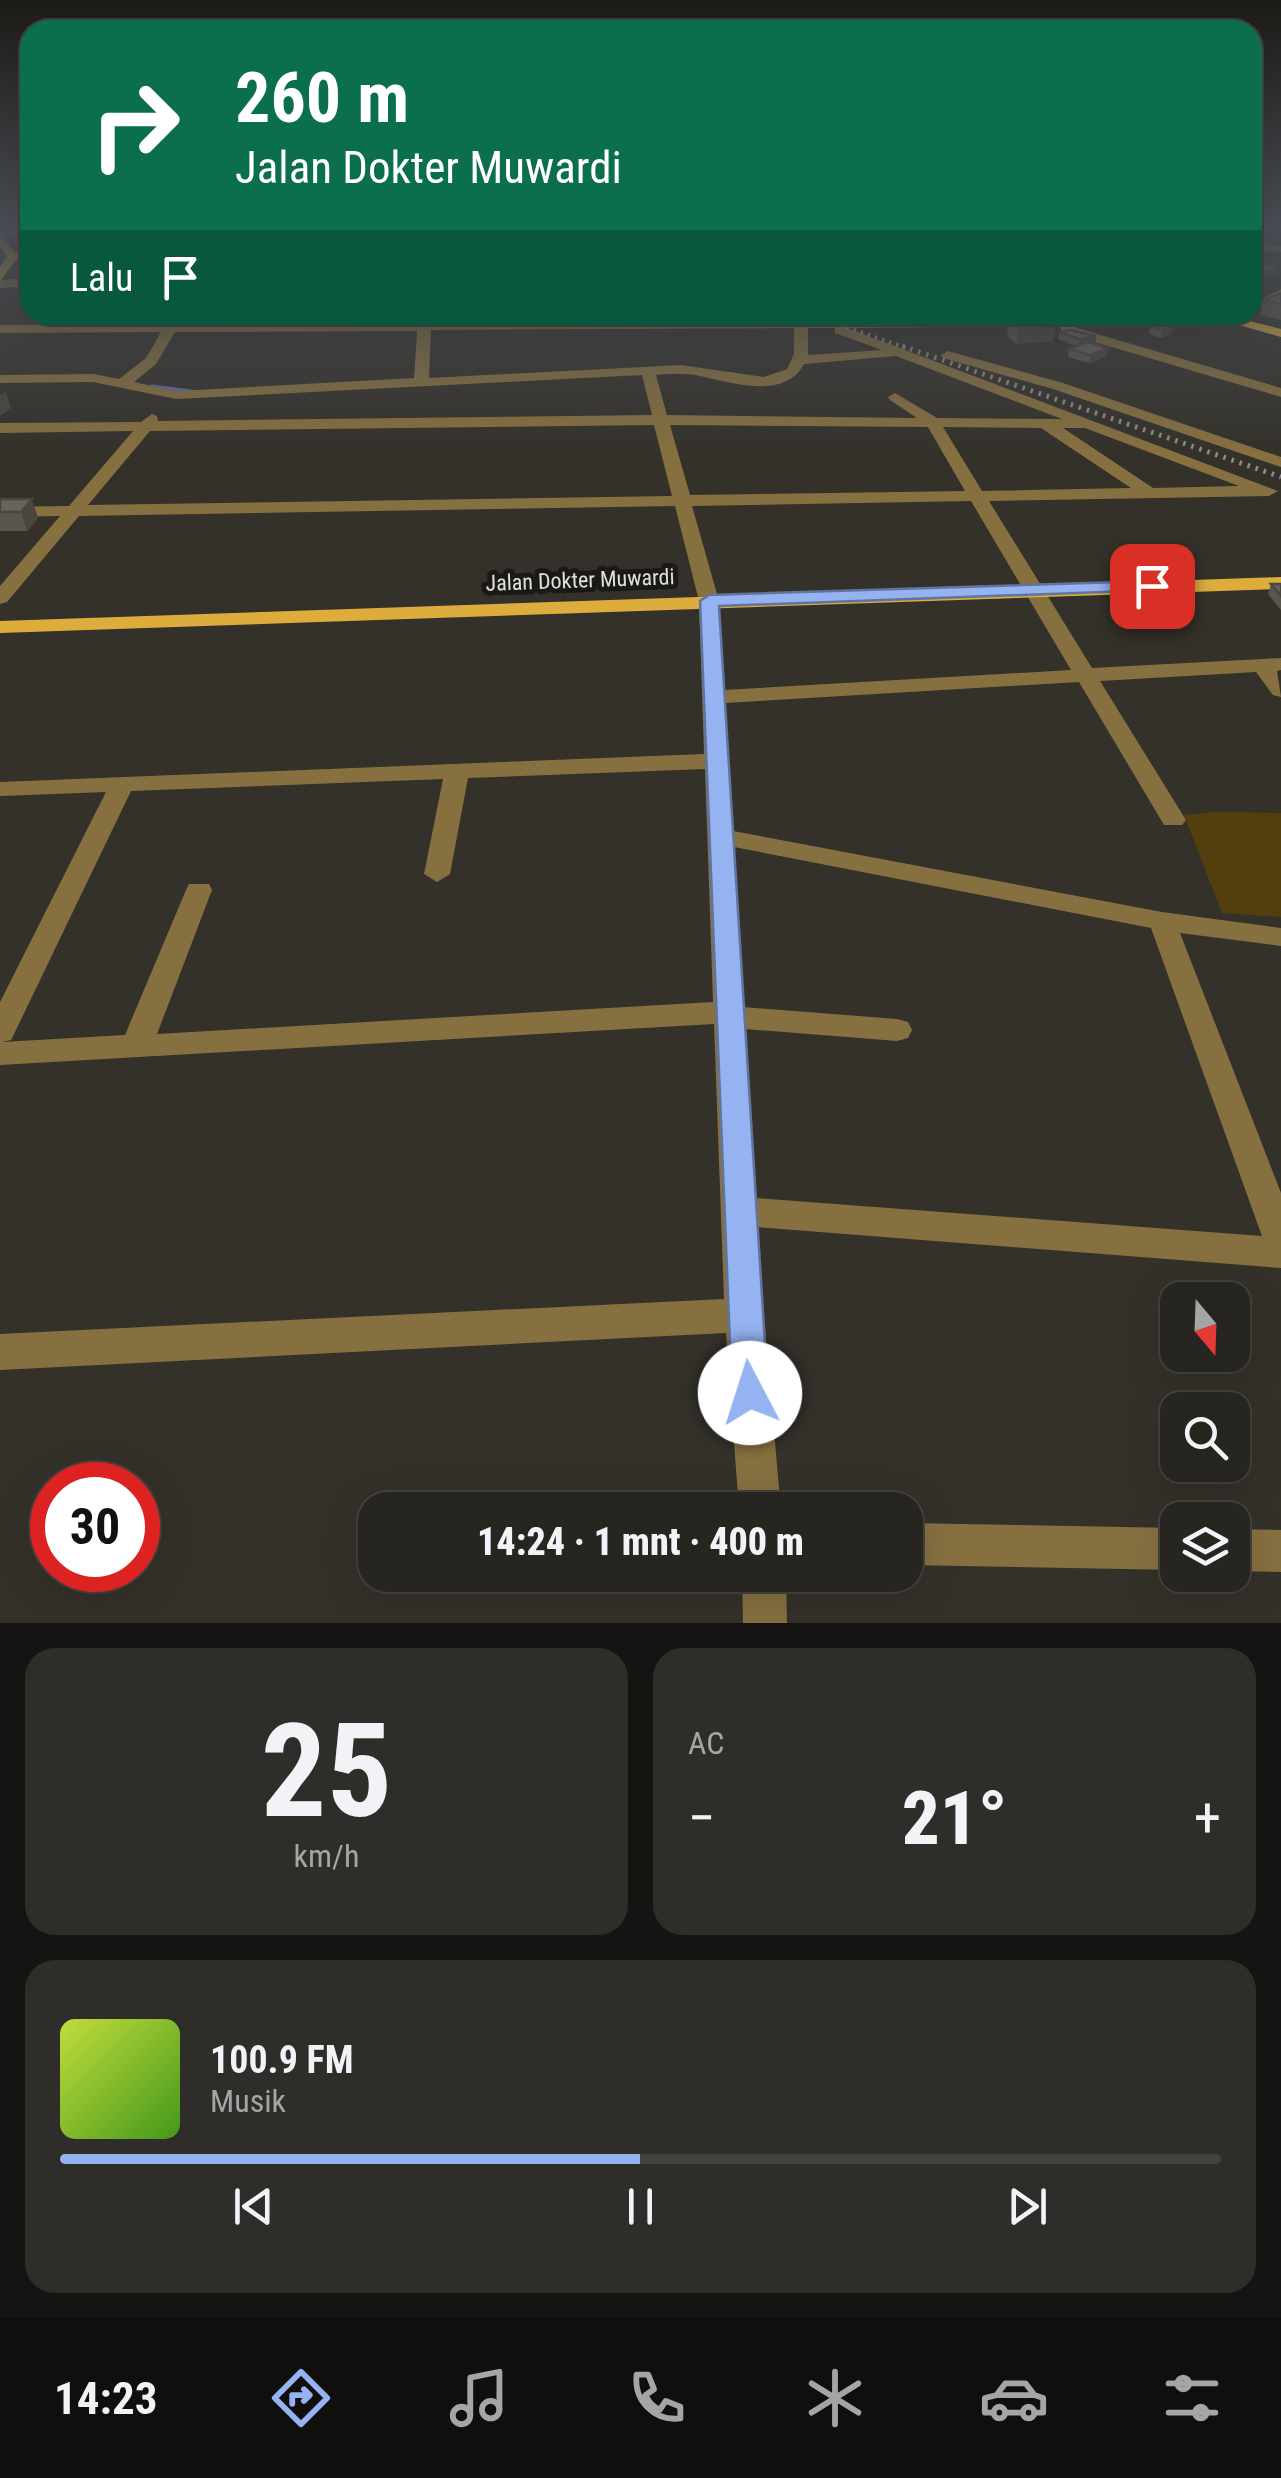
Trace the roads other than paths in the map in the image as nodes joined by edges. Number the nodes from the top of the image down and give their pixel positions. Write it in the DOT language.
graph roads {
  1 [pos="101,325"];
  2 [pos="174,325"];
  3 [pos="425,325"];
  4 [pos="799,325"];
  5 [pos="835,325"];
  6 [pos="857,325"];
  7 [pos="1054,325"];
  8 [pos="63,327"];
  9 [pos="0,329"];
  10 [pos="900,354"];
  11 [pos="800,360"];
  12 [pos="648,372"];
  13 [pos="0,379"];
  14 [pos="126,382"];
  15 [pos="421,382"];
  16 [pos="286,392"];
  17 [pos="1281,393"];
  18 [pos="176,395"];
  19 [pos="895,397"];
  20 [pos="663,420"];
  21 [pos="931,420"];
  22 [pos="274,424"];
  23 [pos="1046,424"];
  24 [pos="1082,424"];
  25 [pos="144,426"];
  26 [pos="0,428"];
  27 [pos="1281,462"];
  28 [pos="1275,493"];
  29 [pos="1151,494"];
  30 [pos="978,496"];
  31 [pos="683,501"];
  32 [pos="74,510"];
  33 [pos="0,512"];
  34 [pos="1281,583"];
  35 [pos="1035,589"];
  36 [pos="0,598"];
  37 [pos="709,601"];
  38 [pos="0,627"];
  39 [pos="1272,664"];
  40 [pos="1088,675"];
  41 [pos="1281,690"];
  42 [pos="714,698"];
  43 [pos="718,761"];
  44 [pos="457,771"];
  45 [pos="122,784"];
  46 [pos="0,789"];
  47 [pos="1173,820"];
  48 [pos="721,837"];
  49 [pos="437,874"];
  50 [pos="199,890"];
  51 [pos="1162,921"];
  52 [pos="1281,937"];
  53 [pos="730,1014"];
  54 [pos="898,1030"];
  55 [pos="0,1032"];
  56 [pos="136,1048"];
  57 [pos="0,1054"];
  58 [pos="739,1211"];
  59 [pos="1281,1239"];
  60 [pos="1281,1253"];
  61 [pos="743,1314"];
  62 [pos="0,1352"];
  63 [pos="758,1492"];
  64 [pos="923,1544"];
  65 [pos="1160,1549"];
  66 [pos="1250,1550"];
  67 [pos="1281,1551"];
  68 [pos="764,1592"];
  69 [pos="765,1623"];
  1 -- 8 [label="street"];
  2 -- 14 [label="street"];
  3 -- 15 [label="street"];
  4 -- 11 [label="street"];
  5 -- 10 [label="street"];
  6 -- 27 [label="street"];
  7 -- 17 [label="street"];
  8 -- 9 [label="street"];
  10 -- 11 [label="street"];
  10 -- 24 [label="street"];
  11 -- 12 [label="street"];
  12 -- 15 [label="street"];
  12 -- 20 [label="street"];
  13 -- 14 [label="street"];
  14 -- 18 [label="street"];
  15 -- 16 [label="street"];
  16 -- 18 [label="street"];
  16 -- 22 [label="street"];
  18 -- 25 [label="street"];
  19 -- 21 [label="street"];
  20 -- 21 [label="street"];
  20 -- 22 [label="street"];
  20 -- 31 [label="street"];
  21 -- 23 [label="street"];
  21 -- 30 [label="street"];
  22 -- 25 [label="street"];
  23 -- 24 [label="street"];
  23 -- 29 [label="street"];
  24 -- 28 [label="street"];
  25 -- 26 [label="street"];
  25 -- 32 [label="street"];
  28 -- 29 [label="street"];
  29 -- 30 [label="street"];
  30 -- 31 [label="street"];
  30 -- 35 [label="street"];
  31 -- 32 [label="street"];
  31 -- 37 [label="street"];
  32 -- 33 [label="street"];
  32 -- 36 [label="street"];
  34 -- 35 [label="main road, Jalan Dokter Muwardi"];
  35 -- 37 [label="main road, Jalan Dokter Muwardi"];
  35 -- 40 [label="street"];
  37 -- 38 [label="main road, Jalan Dokter Muwardi"];
  37 -- 42 [label="street"];
  39 -- 40 [label="street"];
  39 -- 41 [label="street"];
  40 -- 42 [label="street"];
  40 -- 47 [label="street"];
  42 -- 43 [label="street"];
  43 -- 44 [label="street"];
  43 -- 48 [label="street"];
  44 -- 45 [label="street"];
  44 -- 49 [label="street"];
  45 -- 46 [label="street"];
  45 -- 55 [label="street"];
  48 -- 51 [label="street"];
  48 -- 53 [label="street"];
  50 -- 56 [label="street"];
  51 -- 52 [label="street"];
  51 -- 59 [label="street"];
  53 -- 54 [label="street"];
  53 -- 56 [label="street"];
  53 -- 58 [label="street"];
  56 -- 57 [label="street"];
  58 -- 60 [label="street"];
  58 -- 61 [label="street"];
  61 -- 62 [label="street"];
  61 -- 63 [label="street"];
  64 -- 65 [label="street"];
  66 -- 67 [label="street"];
  68 -- 69 [label="street"];
}
